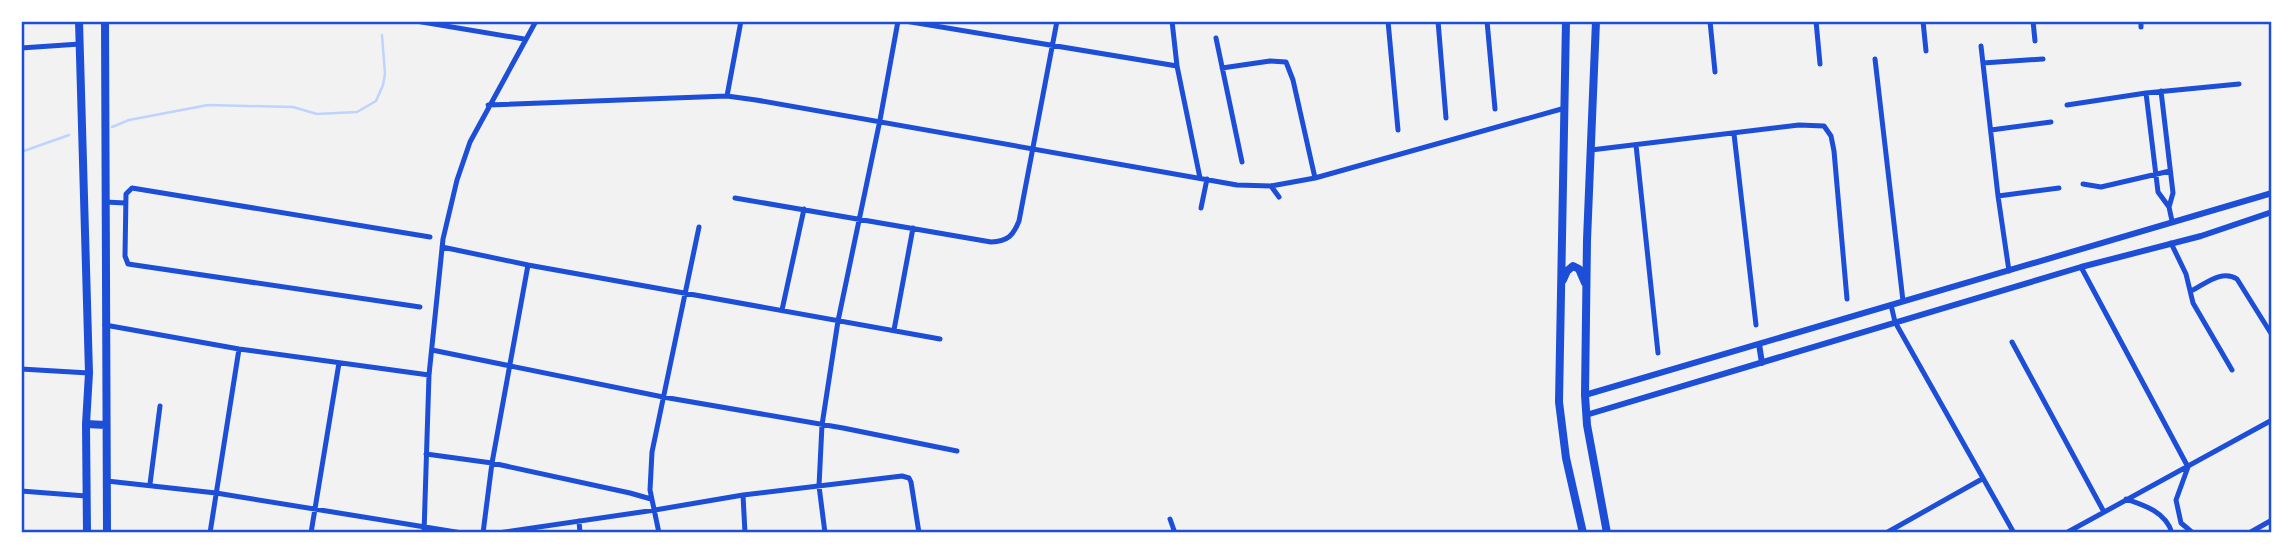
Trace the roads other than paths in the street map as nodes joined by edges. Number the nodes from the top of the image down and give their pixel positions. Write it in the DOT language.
graph roads {
  1 [pos="79,21"];
  2 [pos="104,21"];
  3 [pos="416,21"];
  4 [pos="536,21"];
  5 [pos="741,21"];
  6 [pos="898,21"];
  7 [pos="905,21"];
  8 [pos="1057,21"];
  9 [pos="1172,21"];
  10 [pos="1388,21"];
  11 [pos="1438,21"];
  12 [pos="1487,21"];
  13 [pos="1566,21"];
  14 [pos="1596,21"];
  15 [pos="1710,21"];
  16 [pos="1816,21"];
  17 [pos="1923,21"];
  18 [pos="2033,21"];
  19 [pos="1216,38"];
  20 [pos="524,40"];
  21 [pos="2035,41"];
  22 [pos="80,44"];
  23 [pos="1053,44"];
  24 [pos="1981,46"];
  25 [pos="21,48"];
  26 [pos="1926,51"];
  27 [pos="1875,59"];
  28 [pos="2043,59"];
  29 [pos="1983,63"];
  30 [pos="1820,64"];
  31 [pos="1177,66"];
  32 [pos="1222,68"];
  33 [pos="1715,72"];
  34 [pos="2239,84"];
  35 [pos="2161,92"];
  36 [pos="2146,93"];
  37 [pos="727,96"];
  38 [pos="2067,105"];
  39 [pos="488,106"];
  40 [pos="1565,108"];
  41 [pos="1495,109"];
  42 [pos="1446,118"];
  43 [pos="880,120"];
  44 [pos="2051,122"];
  45 [pos="1398,130"];
  46 [pos="1991,130"];
  47 [pos="1734,134"];
  48 [pos="1636,145"];
  49 [pos="1035,148"];
  50 [pos="1591,150"];
  51 [pos="1242,162"];
  52 [pos="2170,171"];
  53 [pos="2155,174"];
  54 [pos="1204,178"];
  55 [pos="1315,178"];
  56 [pos="2083,184"];
  57 [pos="1271,186"];
  58 [pos="2059,188"];
  59 [pos="2272,193"];
  60 [pos="1279,197"];
  61 [pos="1998,197"];
  62 [pos="735,198"];
  63 [pos="105,202"];
  64 [pos="125,203"];
  65 [pos="2169,207"];
  66 [pos="1201,208"];
  67 [pos="804,209"];
  68 [pos="2272,212"];
  69 [pos="860,219"];
  70 [pos="2172,221"];
  71 [pos="699,227"];
  72 [pos="913,228"];
  73 [pos="430,237"];
  74 [pos="1587,240"];
  75 [pos="2171,243"];
  76 [pos="442,247"];
  77 [pos="1562,250"];
  78 [pos="528,265"];
  79 [pos="2081,267"];
  80 [pos="2009,271"];
  81 [pos="1560,290"];
  82 [pos="2191,291"];
  83 [pos="684,293"];
  84 [pos="1587,293"];
  85 [pos="1847,299"];
  86 [pos="1903,301"];
  87 [pos="1891,305"];
  88 [pos="420,307"];
  89 [pos="782,310"];
  90 [pos="838,321"];
  91 [pos="1895,322"];
  92 [pos="1756,325"];
  93 [pos="105,326"];
  94 [pos="894,330"];
  95 [pos="2272,335"];
  96 [pos="940,339"];
  97 [pos="2012,342"];
  98 [pos="1759,344"];
  99 [pos="239,349"];
  100 [pos="432,349"];
  101 [pos="1658,353"];
  102 [pos="339,363"];
  103 [pos="1762,363"];
  104 [pos="509,365"];
  105 [pos="21,369"];
  106 [pos="2232,370"];
  107 [pos="89,373"];
  108 [pos="429,375"];
  109 [pos="1585,395"];
  110 [pos="663,397"];
  111 [pos="160,405"];
  112 [pos="1586,415"];
  113 [pos="2272,420"];
  114 [pos="86,424"];
  115 [pos="106,425"];
  116 [pos="822,425"];
  117 [pos="957,451"];
  118 [pos="426,454"];
  119 [pos="492,463"];
  120 [pos="2188,467"];
  121 [pos="1982,479"];
  122 [pos="107,481"];
  123 [pos="150,484"];
  124 [pos="819,486"];
  125 [pos="21,491"];
  126 [pos="216,494"];
  127 [pos="743,495"];
  128 [pos="86,496"];
  129 [pos="651,499"];
  130 [pos="2126,499"];
  131 [pos="315,509"];
  132 [pos="655,510"];
  133 [pos="2104,512"];
  134 [pos="1170,519"];
  135 [pos="2272,520"];
  136 [pos="579,521"];
  137 [pos="2181,523"];
  138 [pos="424,526"];
  139 [pos="2172,530"];
  140 [pos="2256,531"];
  141 [pos="87,533"];
  142 [pos="107,533"];
  143 [pos="210,533"];
  144 [pos="312,533"];
  145 [pos="424,533"];
  146 [pos="462,533"];
  147 [pos="483,533"];
  148 [pos="498,533"];
  149 [pos="503,533"];
  150 [pos="580,533"];
  151 [pos="659,533"];
  152 [pos="745,533"];
  153 [pos="825,533"];
  154 [pos="919,533"];
  155 [pos="1175,533"];
  156 [pos="1583,533"];
  157 [pos="1607,533"];
  158 [pos="1886,533"];
  159 [pos="2014,533"];
  160 [pos="2066,533"];
  161 [pos="2193,533"];
  162 [pos="2249,533"];
  1 -- 22 [label="main road"];
  2 -- 63 [label="main road"];
  3 -- 20 [label="street"];
  4 -- 20 [label="street"];
  5 -- 37 [label="street"];
  6 -- 43 [label="street"];
  7 -- 23 [label="street"];
  8 -- 23 [label="street"];
  9 -- 31 [label="street"];
  10 -- 45 [label="street"];
  11 -- 42 [label="street"];
  12 -- 41 [label="street"];
  13 -- 40 [label="main road"];
  14 -- 50 [label="main road"];
  15 -- 33 [label="street"];
  16 -- 30 [label="street"];
  17 -- 26 [label="street"];
  18 -- 21 [label="street"];
  19 -- 32 [label="street"];
  20 -- 39 [label="street"];
  22 -- 25 [label="street"];
  22 -- 107 [label="main road"];
  23 -- 31 [label="street"];
  23 -- 49 [label="street"];
  24 -- 29 [label="street"];
  27 -- 86 [label="street"];
  28 -- 29 [label="street"];
  29 -- 46 [label="street"];
  31 -- 54 [label="street"];
  32 -- 51 [label="street"];
  32 -- 55 [label="street"];
  34 -- 35 [label="street"];
  35 -- 36 [label="street"];
  35 -- 52 [label="street"];
  36 -- 38 [label="street"];
  36 -- 53 [label="street"];
  37 -- 39 [label="street"];
  37 -- 43 [label="street"];
  39 -- 76 [label="street"];
  40 -- 55 [label="street"];
  40 -- 77 [label="main road"];
  43 -- 49 [label="street"];
  43 -- 69 [label="street"];
  44 -- 46 [label="street"];
  46 -- 61 [label="street"];
  47 -- 48 [label="street"];
  47 -- 85 [label="street"];
  47 -- 92 [label="street"];
  48 -- 50 [label="street"];
  48 -- 101 [label="street"];
  49 -- 54 [label="street"];
  49 -- 72 [label="street"];
  50 -- 74 [label="main road"];
  52 -- 53 [label="street"];
  52 -- 65 [label="street"];
  53 -- 56 [label="street"];
  53 -- 65 [label="street"];
  54 -- 57 [label="street"];
  54 -- 66 [label="street"];
  55 -- 57 [label="street"];
  57 -- 60 [label="street"];
  58 -- 61 [label="street"];
  59 -- 70 [label="street"];
  61 -- 80 [label="street"];
  62 -- 67 [label="street"];
  63 -- 64 [label="street"];
  63 -- 93 [label="main road"];
  64 -- 73 [label="street"];
  64 -- 88 [label="street"];
  65 -- 70 [label="street"];
  67 -- 69 [label="street"];
  67 -- 89 [label="street"];
  68 -- 75 [label="street"];
  69 -- 72 [label="street"];
  69 -- 90 [label="street"];
  70 -- 80 [label="street"];
  71 -- 83 [label="street"];
  72 -- 94 [label="street"];
  74 -- 77 [label="main road"];
  74 -- 84 [label="main road"];
  75 -- 79 [label="street"];
  75 -- 82 [label="street"];
  76 -- 78 [label="street"];
  76 -- 100 [label="street"];
  77 -- 81 [label="main road"];
  78 -- 83 [label="street"];
  78 -- 104 [label="street"];
  79 -- 91 [label="street"];
  79 -- 120 [label="street"];
  80 -- 86 [label="street"];
  81 -- 84 [label="main road"];
  81 -- 156 [label="main road"];
  82 -- 95 [label="street"];
  82 -- 106 [label="street"];
  83 -- 89 [label="street"];
  83 -- 110 [label="street"];
  84 -- 109 [label="main road"];
  86 -- 87 [label="street"];
  87 -- 91 [label="street"];
  87 -- 98 [label="street"];
  89 -- 90 [label="street"];
  90 -- 94 [label="street"];
  90 -- 116 [label="street"];
  91 -- 103 [label="street"];
  91 -- 121 [label="street"];
  93 -- 99 [label="street"];
  93 -- 115 [label="main road"];
  94 -- 96 [label="street"];
  97 -- 133 [label="street"];
  98 -- 103 [label="street"];
  98 -- 109 [label="street"];
  99 -- 102 [label="street"];
  99 -- 126 [label="street"];
  100 -- 104 [label="street"];
  100 -- 108 [label="street"];
  102 -- 108 [label="street"];
  102 -- 131 [label="street"];
  103 -- 112 [label="street"];
  104 -- 110 [label="street"];
  104 -- 119 [label="street"];
  105 -- 107 [label="street"];
  107 -- 114 [label="main road"];
  108 -- 118 [label="street"];
  109 -- 112 [label="main road"];
  110 -- 116 [label="street"];
  110 -- 129 [label="street"];
  111 -- 123 [label="street"];
  112 -- 157 [label="main road"];
  113 -- 120 [label="street"];
  114 -- 115 [label="main road"];
  114 -- 128 [label="main road"];
  115 -- 122 [label="main road"];
  116 -- 117 [label="street"];
  116 -- 124 [label="street"];
  118 -- 119 [label="street"];
  118 -- 138 [label="street"];
  119 -- 129 [label="street"];
  119 -- 147 [label="street"];
  120 -- 130 [label="street"];
  120 -- 137 [label="street"];
  121 -- 158 [label="street"];
  121 -- 159 [label="street"];
  122 -- 123 [label="street"];
  122 -- 142 [label="main road"];
  123 -- 126 [label="street"];
  124 -- 127 [label="street"];
  124 -- 153 [label="street"];
  124 -- 154 [label="street"];
  125 -- 128 [label="street"];
  126 -- 131 [label="street"];
  126 -- 143 [label="street"];
  127 -- 132 [label="street"];
  127 -- 152 [label="street"];
  128 -- 141 [label="main road"];
  129 -- 132 [label="street"];
  130 -- 133 [label="street"];
  130 -- 139 [label="street"];
  131 -- 138 [label="street"];
  131 -- 144 [label="street"];
  132 -- 136 [label="street"];
  132 -- 151 [label="street"];
  133 -- 160 [label="street"];
  134 -- 155 [label="street"];
  135 -- 140 [label="street"];
  136 -- 149 [label="street"];
  136 -- 150 [label="street"];
  137 -- 139 [label="street"];
  137 -- 161 [label="street"];
  138 -- 145 [label="street"];
  138 -- 146 [label="street"];
  140 -- 162 [label="street"];
  148 -- 149 [label="street"];
}
